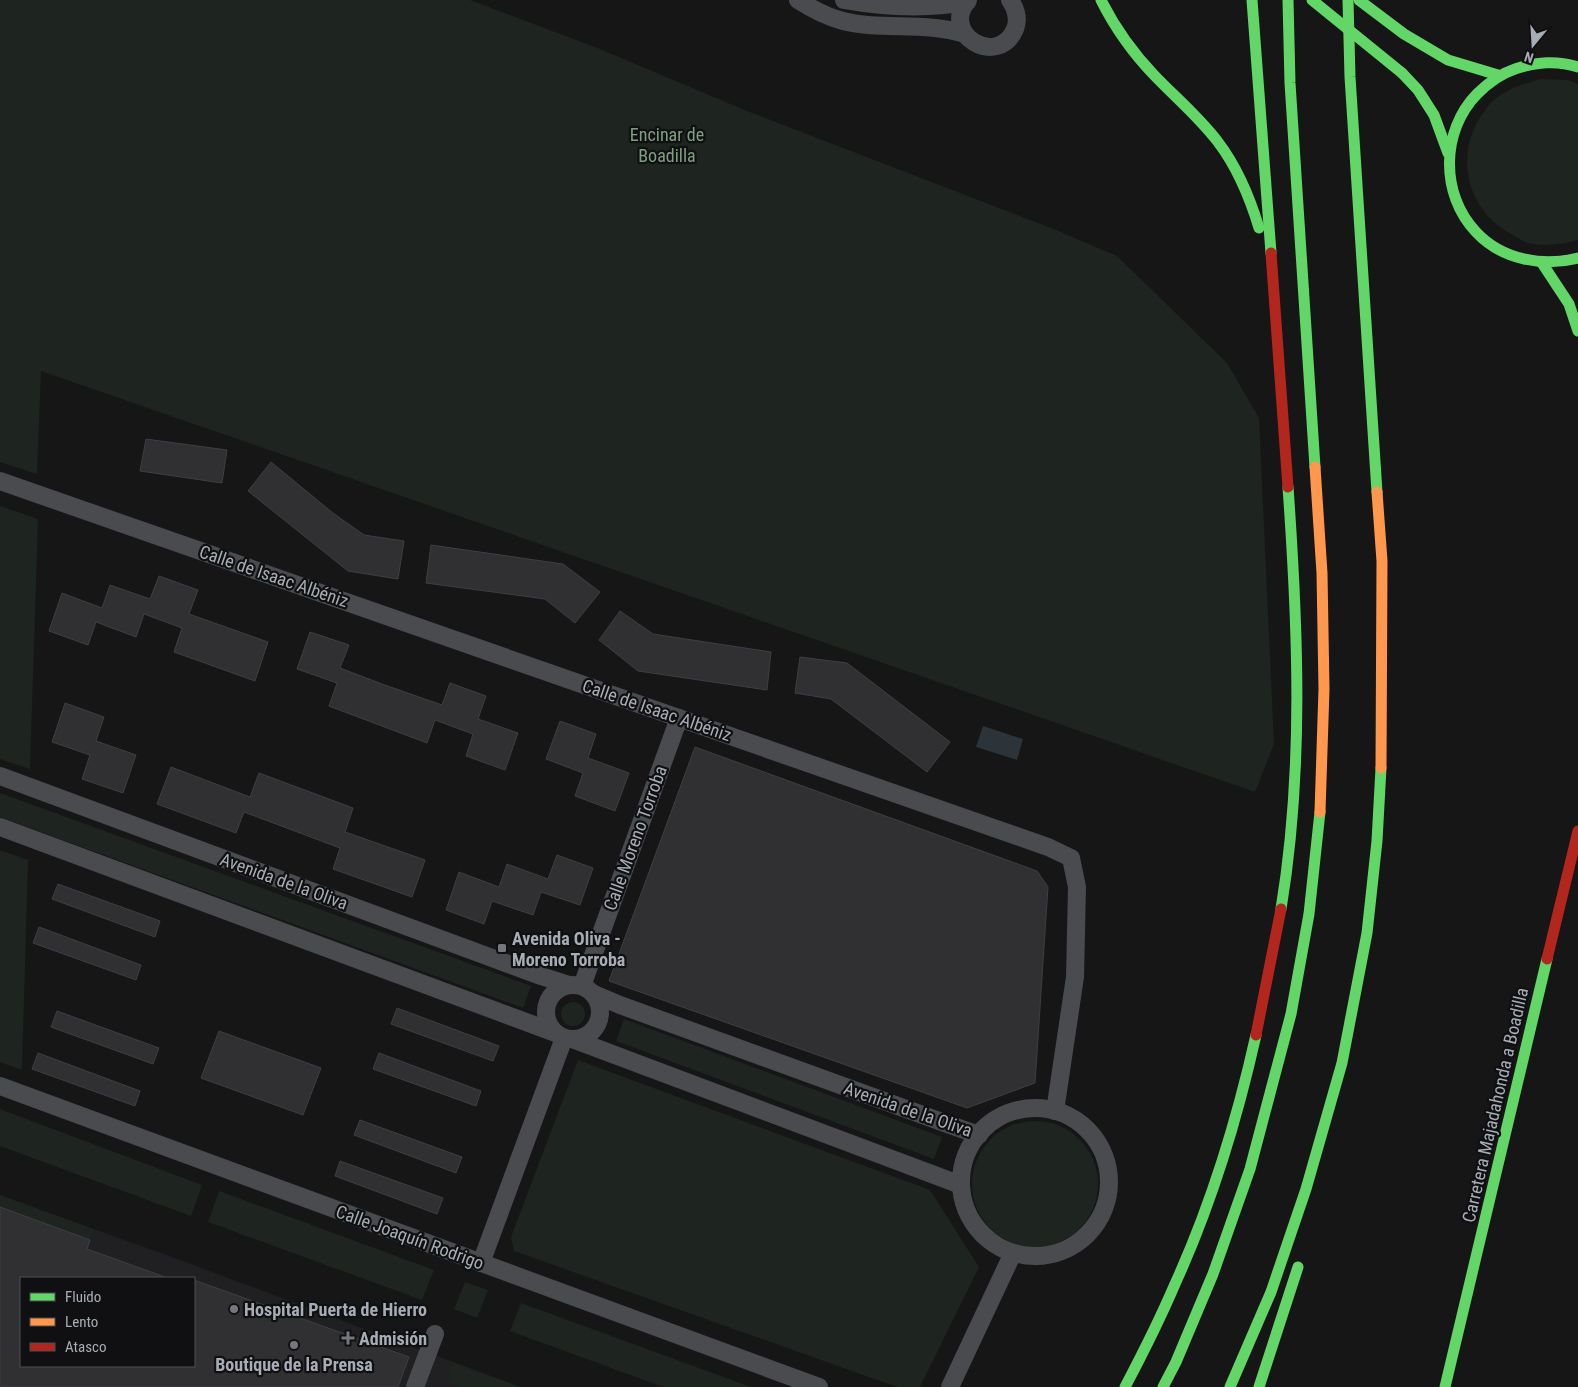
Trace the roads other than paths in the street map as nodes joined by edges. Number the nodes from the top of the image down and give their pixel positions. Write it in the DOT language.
graph roads {
  1 [pos="798,0"];
  2 [pos="844,0"];
  3 [pos="1010,0"];
  4 [pos="1102,0"];
  5 [pos="1252,0"];
  6 [pos="1288,0"];
  7 [pos="1312,0"];
  8 [pos="1348,0"];
  9 [pos="1359,0"];
  10 [pos="967,1"];
  11 [pos="965,34"];
  12 [pos="1578,67"];
  13 [pos="1498,75"];
  14 [pos="1448,153"];
  15 [pos="1578,258"];
  16 [pos="1542,263"];
  17 [pos="1275,300"];
  18 [pos="1578,331"];
  19 [pos="0,481"];
  20 [pos="1382,561"];
  21 [pos="1393,635"];
  22 [pos="679,718"];
  23 [pos="1392,766"];
  24 [pos="0,776"];
  25 [pos="0,827"];
  26 [pos="1578,831"];
  27 [pos="582,988"];
  28 [pos="564,1037"];
  29 [pos="1353,1067"];
  30 [pos="0,1086"];
  31 [pos="1055,1111"];
  32 [pos="979,1135"];
  33 [pos="961,1185"];
  34 [pos="1013,1253"];
  35 [pos="1302,1254"];
  36 [pos="481,1263"];
  37 [pos="416,1387"];
  38 [pos="422,1387"];
  39 [pos="819,1387"];
  40 [pos="950,1387"];
  41 [pos="1125,1387"];
  42 [pos="1162,1387"];
  43 [pos="1230,1387"];
  44 [pos="1259,1387"];
  45 [pos="1445,1387"];
  1 -- 11 [label="street"];
  2 -- 10 [label="street"];
  3 -- 11 [label="street"];
  4 -- 17 [label="main road"];
  5 -- 17 [label="main road"];
  6 -- 42 [label="main road"];
  7 -- 14 [label="main road, bridge"];
  8 -- 20 [label="main road"];
  9 -- 13 [label="main road"];
  10 -- 11 [label="street"];
  12 -- 13 [label="main road"];
  13 -- 14 [label="main road"];
  14 -- 16 [label="main road"];
  15 -- 16 [label="main road"];
  16 -- 18 [label="main road"];
  17 -- 41 [label="main road"];
  19 -- 22 [label="street, Calle de Isaac Albéniz"];
  20 -- 21 [label="main road"];
  20 -- 43 [label="main road"];
  22 -- 27 [label="street, Calle Moreno Torroba"];
  22 -- 31 [label="street, Calle de Isaac Albéniz"];
  23 -- 29 [label="main road"];
  24 -- 27 [label="street, Avenida de la Oliva"];
  25 -- 28 [label="street"];
  26 -- 45 [label="main road, Carretera Majadahonda a Boadilla"];
  27 -- 28 [label="street"];
  27 -- 28 [label="street"];
  27 -- 32 [label="street, Avenida de la Oliva"];
  28 -- 33 [label="street"];
  28 -- 36 [label="street"];
  30 -- 36 [label="street, Calle Joaquín Rodrigo"];
  31 -- 32 [label="street, Avenida de la Oliva"];
  31 -- 34 [label="street, Avenida de la Oliva"];
  32 -- 33 [label="street"];
  33 -- 34 [label="street"];
  34 -- 40 [label="street"];
  35 -- 44 [label="main road"];
  36 -- 39 [label="street, Calle Joaquín Rodrigo"];
  37 -- 38 [label="street"];
}
